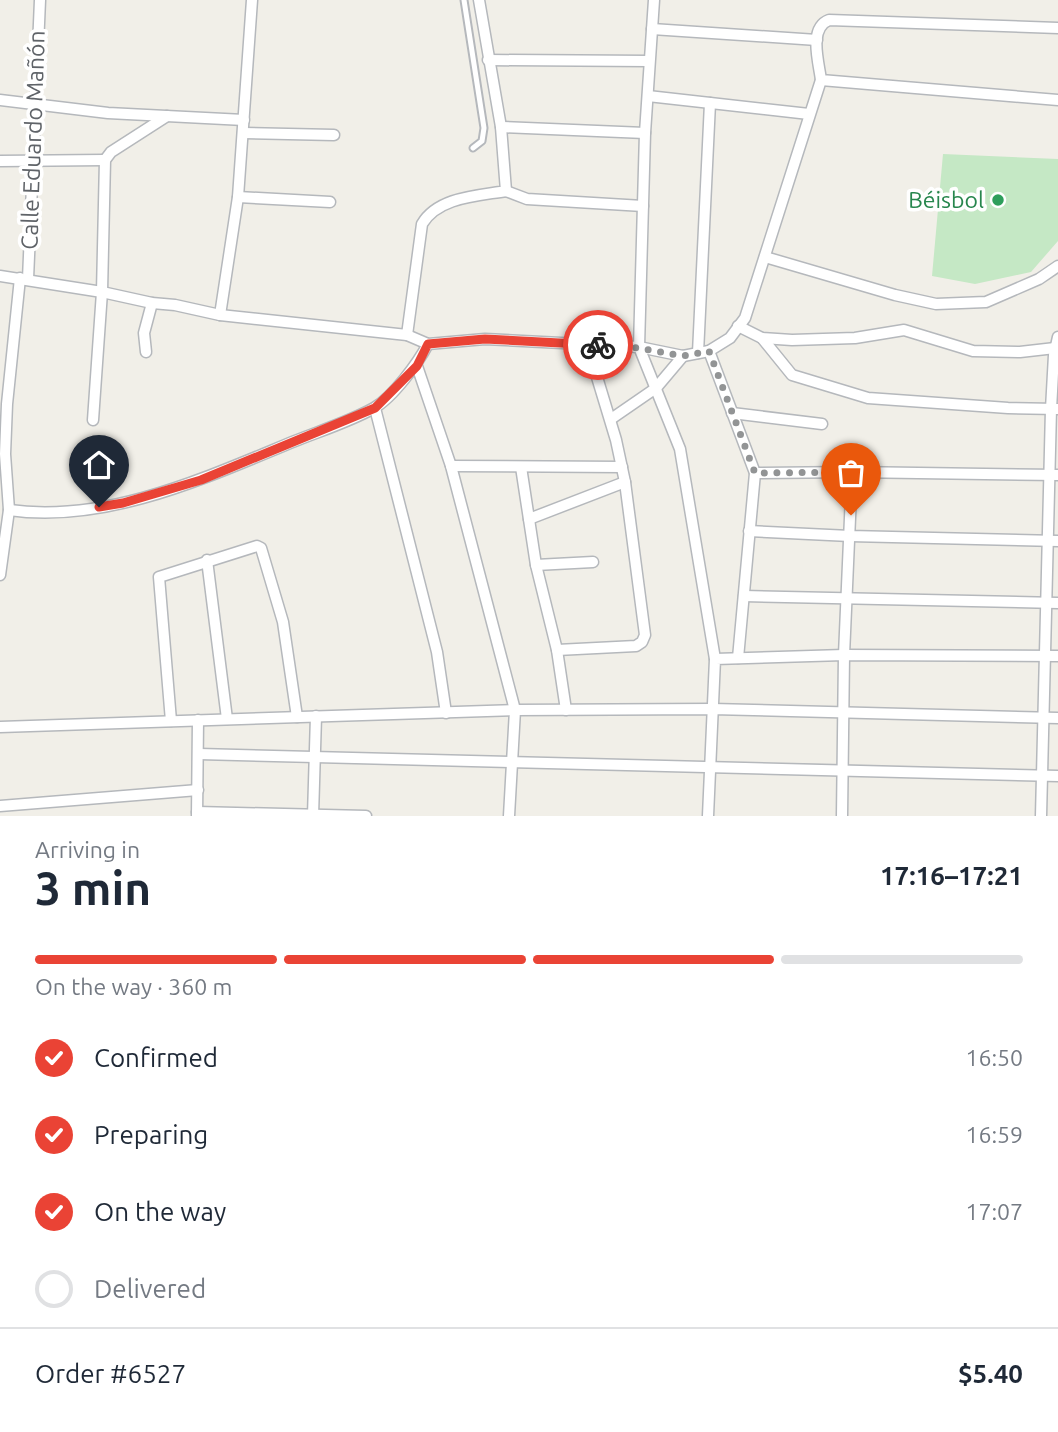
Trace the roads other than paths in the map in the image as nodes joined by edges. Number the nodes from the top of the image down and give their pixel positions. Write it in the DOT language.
graph roads {
  1 [pos="40,0"];
  2 [pos="251,0"];
  3 [pos="464,0"];
  4 [pos="479,0"];
  5 [pos="654,0"];
  6 [pos="1058,28"];
  7 [pos="652,29"];
  8 [pos="817,40"];
  9 [pos="488,60"];
  10 [pos="649,61"];
  11 [pos="821,80"];
  12 [pos="648,96"];
  13 [pos="0,100"];
  14 [pos="1058,100"];
  15 [pos="34,103"];
  16 [pos="710,103"];
  17 [pos="809,114"];
  18 [pos="167,116"];
  19 [pos="243,120"];
  20 [pos="501,127"];
  21 [pos="243,133"];
  22 [pos="645,133"];
  23 [pos="334,135"];
  24 [pos="473,148"];
  25 [pos="104,160"];
  26 [pos="32,161"];
  27 [pos="0,162"];
  28 [pos="506,191"];
  29 [pos="238,197"];
  30 [pos="330,202"];
  31 [pos="643,206"];
  32 [pos="765,257"];
  33 [pos="1058,266"];
  34 [pos="0,275"];
  35 [pos="24,279"];
  36 [pos="102,292"];
  37 [pos="152,303"];
  38 [pos="220,315"];
  39 [pos="738,326"];
  40 [pos="407,335"];
  41 [pos="762,338"];
  42 [pos="1057,342"];
  43 [pos="428,344"];
  44 [pos="587,344"];
  45 [pos="639,348"];
  46 [pos="146,352"];
  47 [pos="704,352"];
  48 [pos="683,356"];
  49 [pos="417,366"];
  50 [pos="656,388"];
  51 [pos="375,408"];
  52 [pos="1055,409"];
  53 [pos="732,413"];
  54 [pos="611,419"];
  55 [pos="93,421"];
  56 [pos="822,424"];
  57 [pos="3,458"];
  58 [pos="451,466"];
  59 [pos="521,467"];
  60 [pos="622,467"];
  61 [pos="852,472"];
  62 [pos="755,473"];
  63 [pos="1054,475"];
  64 [pos="625,482"];
  65 [pos="9,510"];
  66 [pos="529,519"];
  67 [pos="749,531"];
  68 [pos="850,536"];
  69 [pos="1053,541"];
  70 [pos="207,560"];
  71 [pos="593,562"];
  72 [pos="536,565"];
  73 [pos="0,575"];
  74 [pos="744,596"];
  75 [pos="848,598"];
  76 [pos="1046,603"];
  77 [pos="1058,603"];
  78 [pos="557,650"];
  79 [pos="845,655"];
  80 [pos="1045,656"];
  81 [pos="1058,656"];
  82 [pos="738,658"];
  83 [pos="715,659"];
  84 [pos="712,709"];
  85 [pos="515,710"];
  86 [pos="566,710"];
  87 [pos="446,713"];
  88 [pos="845,713"];
  89 [pos="316,716"];
  90 [pos="297,717"];
  91 [pos="1043,717"];
  92 [pos="1058,718"];
  93 [pos="226,719"];
  94 [pos="198,720"];
  95 [pos="171,721"];
  96 [pos="0,727"];
  97 [pos="199,754"];
  98 [pos="315,757"];
  99 [pos="510,762"];
  100 [pos="710,767"];
  101 [pos="843,771"];
  102 [pos="1042,776"];
  103 [pos="1058,776"];
  104 [pos="198,790"];
  105 [pos="0,806"];
  106 [pos="197,814"];
  107 [pos="313,815"];
  108 [pos="366,816"];
  109 [pos="509,816"];
  110 [pos="708,816"];
  111 [pos="842,816"];
  112 [pos="1041,816"];
  1 -- 15 [label="street, Calle Eduardo Mañón"];
  2 -- 19 [label="street"];
  3 -- 24 [label="lane"];
  4 -- 9 [label="street"];
  5 -- 7 [label="street"];
  6 -- 8 [label="street"];
  7 -- 8 [label="street"];
  7 -- 10 [label="street"];
  8 -- 11 [label="street"];
  9 -- 10 [label="street"];
  9 -- 20 [label="street"];
  10 -- 12 [label="street"];
  11 -- 14 [label="street"];
  11 -- 17 [label="street"];
  12 -- 16 [label="street"];
  12 -- 22 [label="street"];
  13 -- 15 [label="street"];
  15 -- 18 [label="street"];
  15 -- 26 [label="street, Calle Eduardo Mañón"];
  16 -- 17 [label="street"];
  16 -- 47 [label="street"];
  17 -- 32 [label="street"];
  18 -- 19 [label="street"];
  18 -- 25 [label="street"];
  19 -- 21 [label="street"];
  20 -- 22 [label="street"];
  20 -- 28 [label="street"];
  21 -- 23 [label="street"];
  21 -- 29 [label="street"];
  22 -- 31 [label="street"];
  25 -- 26 [label="street"];
  25 -- 36 [label="street"];
  26 -- 27 [label="street"];
  26 -- 35 [label="street, Calle Eduardo Mañón"];
  28 -- 31 [label="street"];
  28 -- 40 [label="street"];
  29 -- 30 [label="street"];
  29 -- 38 [label="street"];
  31 -- 45 [label="street"];
  32 -- 33 [label="street"];
  32 -- 39 [label="street"];
  34 -- 35 [label="street"];
  35 -- 36 [label="street"];
  35 -- 57 [label="street, Calle Eduardo Mañón"];
  36 -- 37 [label="street"];
  36 -- 55 [label="street"];
  37 -- 38 [label="street"];
  37 -- 46 [label="street"];
  38 -- 40 [label="street"];
  39 -- 41 [label="street"];
  39 -- 47 [label="street"];
  40 -- 43 [label="street"];
  41 -- 42 [label="street"];
  41 -- 52 [label="street"];
  42 -- 52 [label="street"];
  43 -- 44 [label="street"];
  43 -- 49 [label="street"];
  44 -- 45 [label="street"];
  44 -- 54 [label="street"];
  45 -- 48 [label="street"];
  45 -- 50 [label="street"];
  47 -- 48 [label="street"];
  47 -- 53 [label="street"];
  48 -- 50 [label="street"];
  49 -- 51 [label="street"];
  49 -- 58 [label="street"];
  50 -- 54 [label="street"];
  50 -- 83 [label="street"];
  51 -- 65 [label="street"];
  51 -- 87 [label="street"];
  52 -- 63 [label="street"];
  53 -- 56 [label="street"];
  53 -- 62 [label="street"];
  54 -- 60 [label="street"];
  57 -- 65 [label="street, Calle Eduardo Mañón"];
  58 -- 59 [label="street"];
  58 -- 85 [label="street"];
  59 -- 60 [label="street"];
  59 -- 66 [label="street"];
  60 -- 64 [label="street"];
  61 -- 62 [label="street"];
  61 -- 63 [label="street"];
  61 -- 68 [label="street"];
  62 -- 67 [label="street"];
  63 -- 69 [label="street"];
  64 -- 66 [label="street"];
  64 -- 78 [label="street"];
  65 -- 73 [label="street, Calle Eduardo Mañón"];
  66 -- 72 [label="street"];
  67 -- 68 [label="street"];
  67 -- 74 [label="street"];
  68 -- 69 [label="street"];
  68 -- 75 [label="street"];
  69 -- 76 [label="street"];
  70 -- 90 [label="street"];
  70 -- 93 [label="street"];
  70 -- 95 [label="street"];
  71 -- 72 [label="street"];
  72 -- 78 [label="street"];
  74 -- 75 [label="street"];
  74 -- 82 [label="street"];
  75 -- 76 [label="street"];
  75 -- 79 [label="street"];
  76 -- 77 [label="street"];
  76 -- 80 [label="street"];
  78 -- 86 [label="street"];
  79 -- 80 [label="street"];
  79 -- 82 [label="street"];
  79 -- 88 [label="street"];
  80 -- 81 [label="street"];
  80 -- 91 [label="street"];
  82 -- 83 [label="street"];
  83 -- 84 [label="street"];
  84 -- 86 [label="street"];
  84 -- 88 [label="street"];
  84 -- 100 [label="street"];
  85 -- 86 [label="street"];
  85 -- 87 [label="street"];
  85 -- 99 [label="street"];
  87 -- 89 [label="street"];
  88 -- 91 [label="street"];
  88 -- 101 [label="street"];
  89 -- 90 [label="street"];
  89 -- 98 [label="street"];
  90 -- 93 [label="street"];
  91 -- 92 [label="street"];
  91 -- 102 [label="street"];
  93 -- 94 [label="street"];
  94 -- 95 [label="street"];
  94 -- 97 [label="street"];
  95 -- 96 [label="street"];
  97 -- 98 [label="street"];
  97 -- 104 [label="street"];
  98 -- 99 [label="street"];
  98 -- 107 [label="street"];
  99 -- 100 [label="street"];
  99 -- 109 [label="street"];
  100 -- 101 [label="street"];
  100 -- 110 [label="street"];
  101 -- 102 [label="street"];
  101 -- 111 [label="street"];
  102 -- 103 [label="street"];
  102 -- 112 [label="street"];
  104 -- 105 [label="street"];
  104 -- 106 [label="street"];
  106 -- 107 [label="street"];
  107 -- 108 [label="street"];
}
